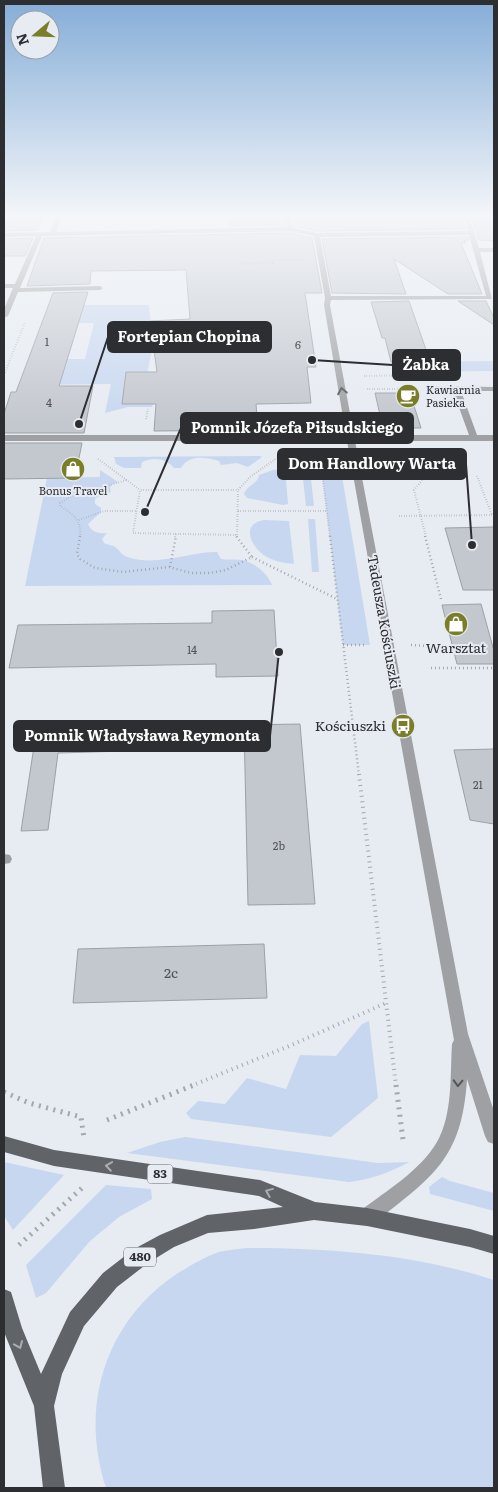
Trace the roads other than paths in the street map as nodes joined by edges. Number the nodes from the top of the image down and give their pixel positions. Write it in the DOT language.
graph roads {
  1 [pos="17,285"];
  2 [pos="326,285"];
  3 [pos="488,285"];
  4 [pos="4,286"];
  5 [pos="16,288"];
  6 [pos="100,288"];
  7 [pos="328,298"];
  8 [pos="492,298"];
  9 [pos="4,316"];
  10 [pos="434,388"];
  11 [pos="457,390"];
  12 [pos="494,390"];
  13 [pos="4,438"];
  14 [pos="474,438"];
  15 [pos="494,438"];
  16 [pos="350,439"];
  17 [pos="460,1034"];
  18 [pos="494,1136"];
  19 [pos="4,1144"];
  20 [pos="314,1210"];
  21 [pos="367,1218"];
  22 [pos="494,1245"];
  23 [pos="4,1299"];
  24 [pos="44,1406"];
  25 [pos="54,1488"];
  1 -- 5 [label="street"];
  2 -- 7 [label="street, Tadeusza Kościuszki"];
  3 -- 8 [label="street"];
  4 -- 5 [label="street"];
  5 -- 6 [label="street"];
  5 -- 9 [label="street"];
  7 -- 8 [label="street"];
  16 -- 7 [label="street, Tadeusza Kościuszki, one-way"];
  10 -- 11 [label="street"];
  11 -- 12 [label="street"];
  11 -- 14 [label="street"];
  13 -- 16 [label="street"];
  14 -- 15 [label="street"];
  14 -- 16 [label="street"];
  16 -- 17 [label="street, Tadeusza Kościuszki"];
  17 -- 18 [label="street, Tadeusza Kościuszki"];
  17 -- 21 [label="street, Tadeusza Kościuszki, one-way"];
  20 -- 19 [label="main road, 83, one-way"];
  20 -- 21 [label="main road, 83"];
  20 -- 24 [label="main road, 480"];
  21 -- 22 [label="main road, 83"];
  23 -- 24 [label="main road, one-way"];
  24 -- 25 [label="main road, 480"];
}
